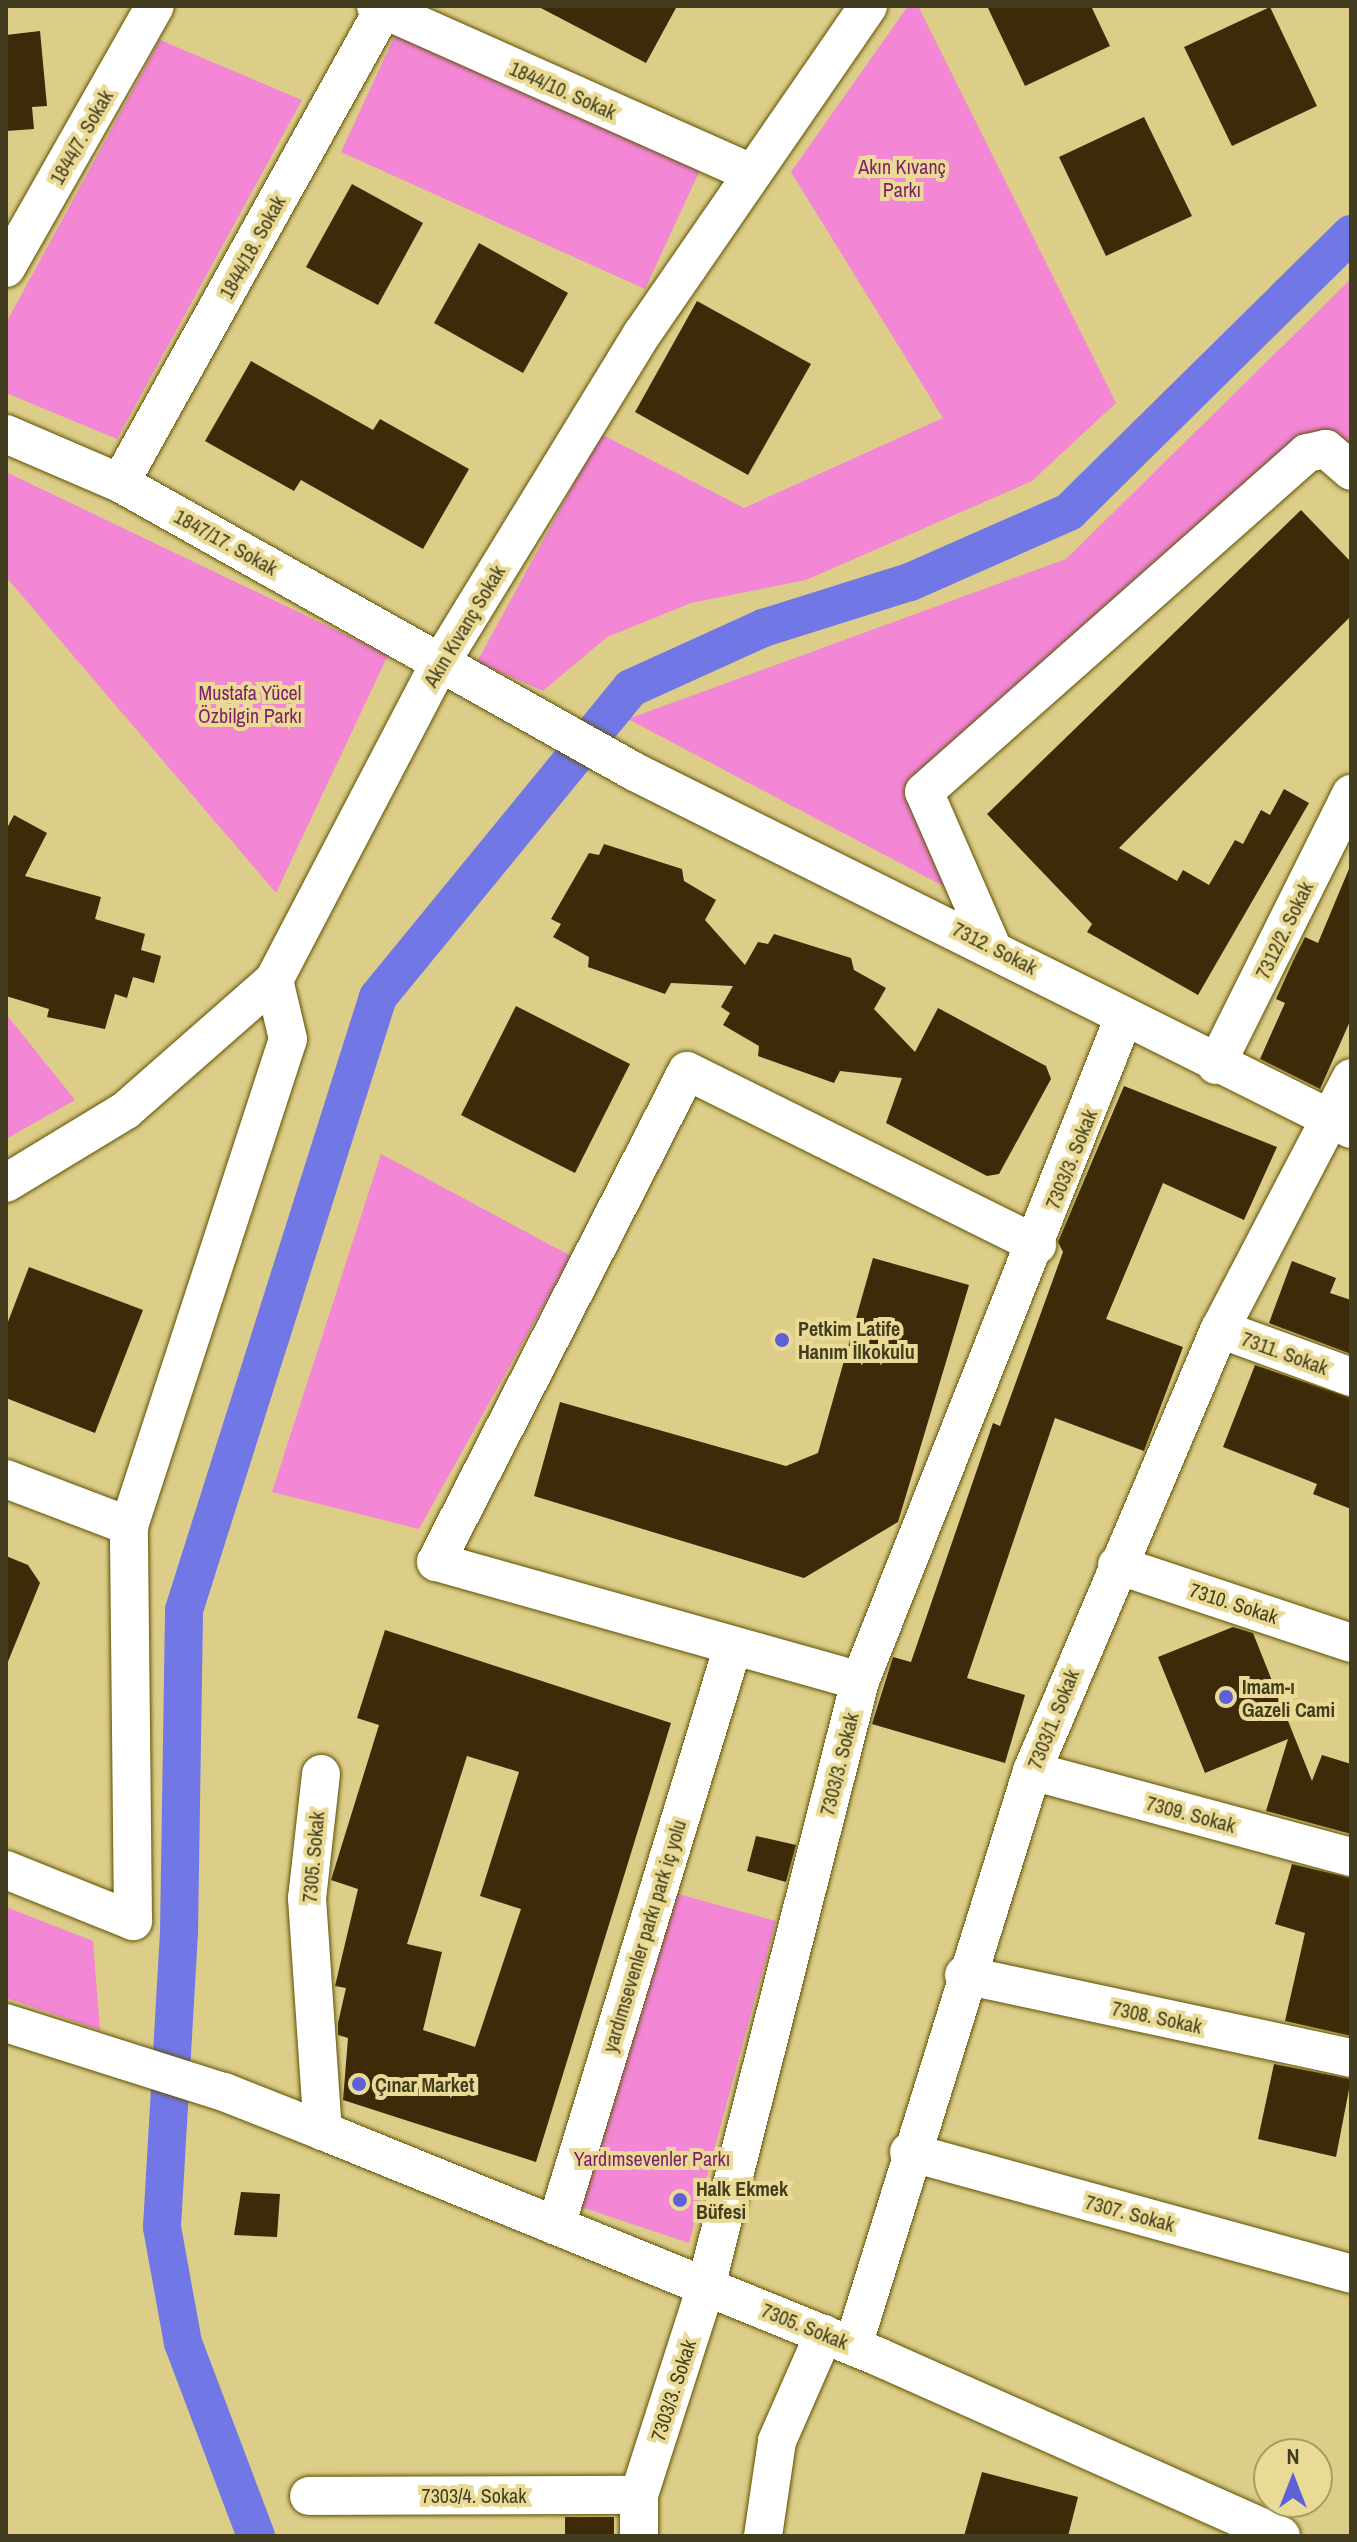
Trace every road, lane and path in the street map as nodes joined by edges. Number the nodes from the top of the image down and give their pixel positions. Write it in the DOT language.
graph roads {
  1 [pos="155,6"];
  2 [pos="868,6"];
  3 [pos="379,8"];
  4 [pos="751,173"];
  5 [pos="6,268"];
  6 [pos="6,434"];
  7 [pos="1351,471"];
  8 [pos="120,483"];
  9 [pos="439,665"];
  10 [pos="518,709"];
  11 [pos="1351,794"];
  12 [pos="991,945"];
  13 [pos="274,980"];
  14 [pos="1124,1017"];
  15 [pos="1216,1065"];
  16 [pos="1351,1078"];
  17 [pos="1341,1125"];
  18 [pos="6,1183"];
  19 [pos="1037,1245"];
  20 [pos="1220,1329"];
  21 [pos="1351,1377"];
  22 [pos="6,1479"];
  23 [pos="129,1526"];
  24 [pos="1117,1565"];
  25 [pos="1351,1643"];
  26 [pos="733,1646"];
  27 [pos="860,1681"];
  28 [pos="1032,1771"];
  29 [pos="321,1774"];
  30 [pos="1351,1857"];
  31 [pos="6,1870"];
  32 [pos="964,1975"];
  33 [pos="6,2023"];
  34 [pos="1351,2058"];
  35 [pos="323,2131"];
  36 [pos="909,2152"];
  37 [pos="556,2226"];
  38 [pos="1351,2274"];
  39 [pos="706,2286"];
  40 [pos="838,2340"];
  41 [pos="639,2495"];
  42 [pos="309,2496"];
  43 [pos="639,2536"];
  44 [pos="763,2536"];
  45 [pos="1281,2536"];
  1 -- 5 [label="street, 1844/7. Sokak"];
  2 -- 4 [label="street, Akın Kıvanç Sokak"];
  3 -- 4 [label="street, 1844/10. Sokak"];
  3 -- 8 [label="street, 1844/18. Sokak"];
  4 -- 9 [label="street, Akın Kıvanç Sokak"];
  6 -- 8 [label="street, 1847/17. Sokak"];
  7 -- 12 [label="street"];
  8 -- 9 [label="street, 1847/17. Sokak"];
  9 -- 10 [label="street, 1847/17. Sokak"];
  9 -- 13 [label="street, Akın Kıvanç Sokak"];
  10 -- 12 [label="street, 7312. Sokak"];
  11 -- 15 [label="street, 7312/2. Sokak"];
  12 -- 14 [label="street, 7312. Sokak"];
  13 -- 18 [label="street, Akın Kıvanç Sokak"];
  13 -- 23 [label="street"];
  14 -- 15 [label="street, 7312. Sokak"];
  14 -- 19 [label="street, 7303/3. Sokak"];
  15 -- 17 [label="street, 7312. Sokak"];
  16 -- 17 [label="street, 7303/1. Sokak"];
  17 -- 20 [label="street, 7303/1. Sokak"];
  19 -- 26 [label="street"];
  19 -- 27 [label="street, 7303/3. Sokak"];
  20 -- 21 [label="street, 7311. Sokak"];
  20 -- 24 [label="street, 7303/1. Sokak"];
  22 -- 23 [label="street"];
  23 -- 31 [label="street"];
  24 -- 25 [label="street, 7310. Sokak"];
  24 -- 28 [label="street, 7303/1. Sokak"];
  26 -- 27 [label="street"];
  26 -- 37 [label="street, yardımsevenler parkı park iç yolu"];
  27 -- 39 [label="street, 7303/3. Sokak"];
  28 -- 30 [label="street, 7309. Sokak"];
  28 -- 32 [label="street, 7303/1. Sokak"];
  29 -- 35 [label="street, 7305. Sokak"];
  32 -- 34 [label="street, 7308. Sokak"];
  32 -- 36 [label="street, 7303/1. Sokak"];
  33 -- 35 [label="street, 7305. Sokak"];
  35 -- 37 [label="street, 7305. Sokak"];
  36 -- 38 [label="street, 7307. Sokak"];
  36 -- 40 [label="street, 7303/1. Sokak"];
  37 -- 39 [label="street, 7305. Sokak"];
  39 -- 40 [label="street, 7305. Sokak"];
  39 -- 41 [label="street, 7303/3. Sokak"];
  40 -- 44 [label="street, 7303/1. Sokak"];
  40 -- 45 [label="street, 7305. Sokak"];
  41 -- 42 [label="street, 7303/4. Sokak"];
  41 -- 43 [label="street, 7303/3. Sokak"];
}
